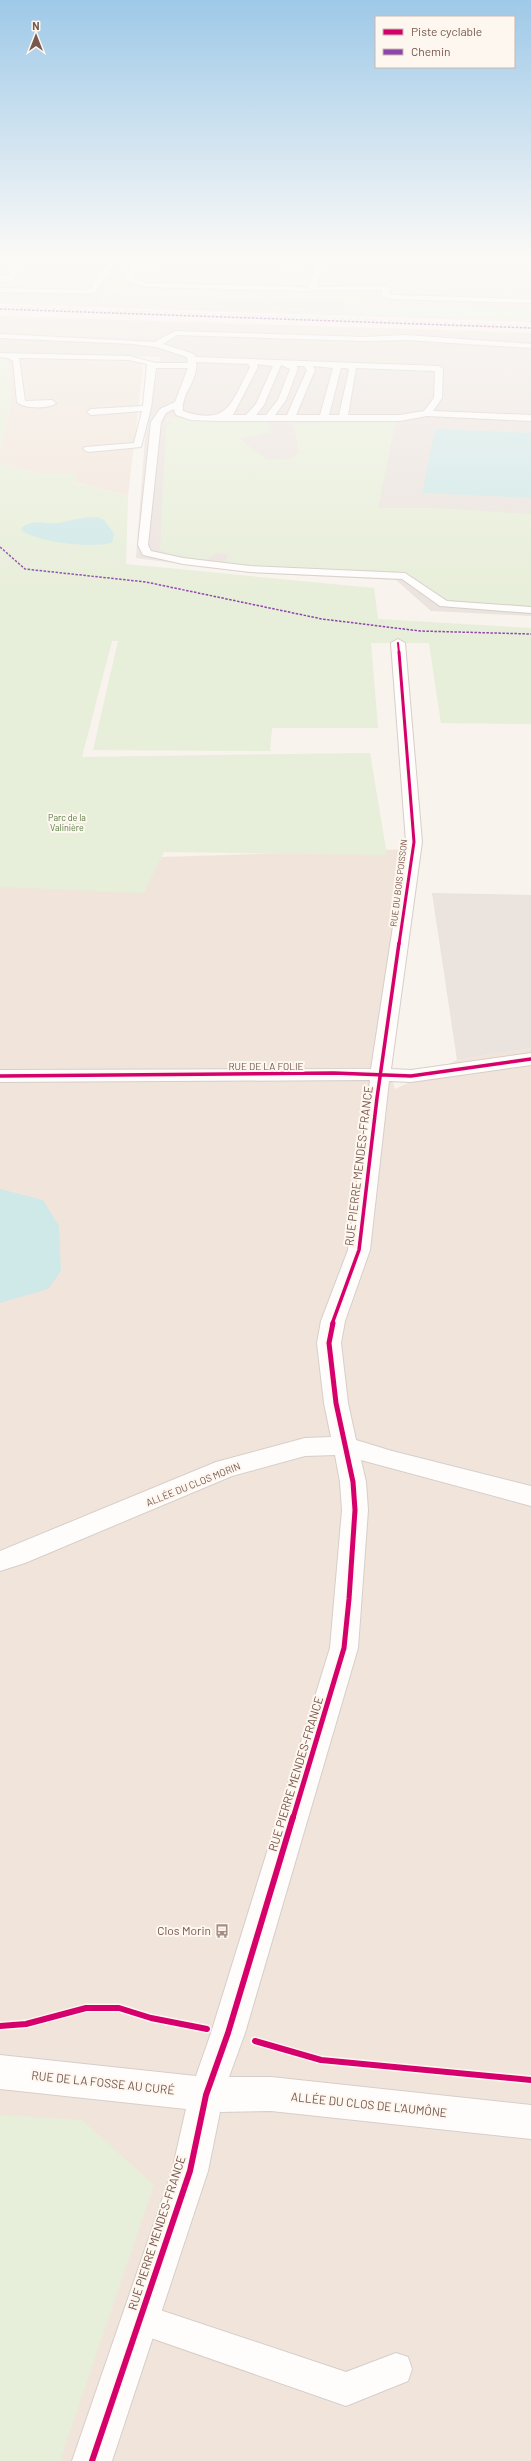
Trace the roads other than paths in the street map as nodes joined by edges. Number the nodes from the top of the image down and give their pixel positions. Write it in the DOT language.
graph roads {
  1 [pos="17,371"];
  2 [pos="151,371"];
  3 [pos="189,371"];
  4 [pos="252,371"];
  5 [pos="275,371"];
  6 [pos="293,371"];
  7 [pos="311,371"];
  8 [pos="321,371"];
  9 [pos="336,371"];
  10 [pos="353,371"];
  11 [pos="439,371"];
  12 [pos="319,377"];
  13 [pos="52,404"];
  14 [pos="178,404"];
  15 [pos="310,404"];
  16 [pos="147,408"];
  17 [pos="91,412"];
  18 [pos="427,413"];
  19 [pos="219,418"];
  20 [pos="248,418"];
  21 [pos="268,418"];
  22 [pos="290,418"];
  23 [pos="306,418"];
  24 [pos="324,418"];
  25 [pos="343,418"];
  26 [pos="531,418"];
  27 [pos="88,449"];
  28 [pos="531,610"];
  29 [pos="398,643"];
  30 [pos="531,1059"];
  31 [pos="381,1075"];
  32 [pos="0,1076"];
  33 [pos="344,1444"];
  34 [pos="531,1496"];
  35 [pos="0,1561"];
  36 [pos="0,2072"];
  37 [pos="206,2095"];
  38 [pos="531,2122"];
  39 [pos="139,2319"];
  40 [pos="396,2369"];
  41 [pos="92,2461"];
  1 -- 13 [label="lane"];
  2 -- 16 [label="lane"];
  3 -- 14 [label="lane"];
  4 -- 19 [label="lane"];
  5 -- 20 [label="lane"];
  6 -- 21 [label="lane"];
  7 -- 22 [label="lane"];
  8 -- 12 [label="lane"];
  9 -- 24 [label="lane"];
  10 -- 25 [label="lane"];
  11 -- 18 [label="lane"];
  14 -- 19 [label="lane"];
  14 -- 28 [label="lane"];
  15 -- 23 [label="lane"];
  16 -- 17 [label="lane"];
  16 -- 27 [label="lane"];
  18 -- 25 [label="lane"];
  18 -- 26 [label="lane"];
  19 -- 20 [label="lane"];
  20 -- 21 [label="lane"];
  21 -- 22 [label="lane"];
  22 -- 23 [label="lane"];
  23 -- 24 [label="lane"];
  24 -- 25 [label="lane"];
  29 -- 31 [label="street, RUE DU BOIS POISSON"];
  30 -- 31 [label="street, RUE DE LA FOLIE"];
  31 -- 32 [label="street, RUE DE LA FOLIE"];
  31 -- 33 [label="street, RUE PIERRE MENDES-FRANCE"];
  33 -- 34 [label="street, ALLÉE DU CLOS MORIN"];
  33 -- 35 [label="street, ALLÉE DU CLOS MORIN"];
  33 -- 37 [label="street, RUE PIERRE MENDES-FRANCE"];
  36 -- 37 [label="street, RUE DE LA FOSSE AU CURÉ"];
  37 -- 38 [label="street, ALLÉE DU CLOS DE L'AUMÔNE"];
  37 -- 39 [label="street, RUE PIERRE MENDES-FRANCE"];
  39 -- 40 [label="lane"];
  39 -- 41 [label="street, RUE PIERRE MENDES-FRANCE"];
}
